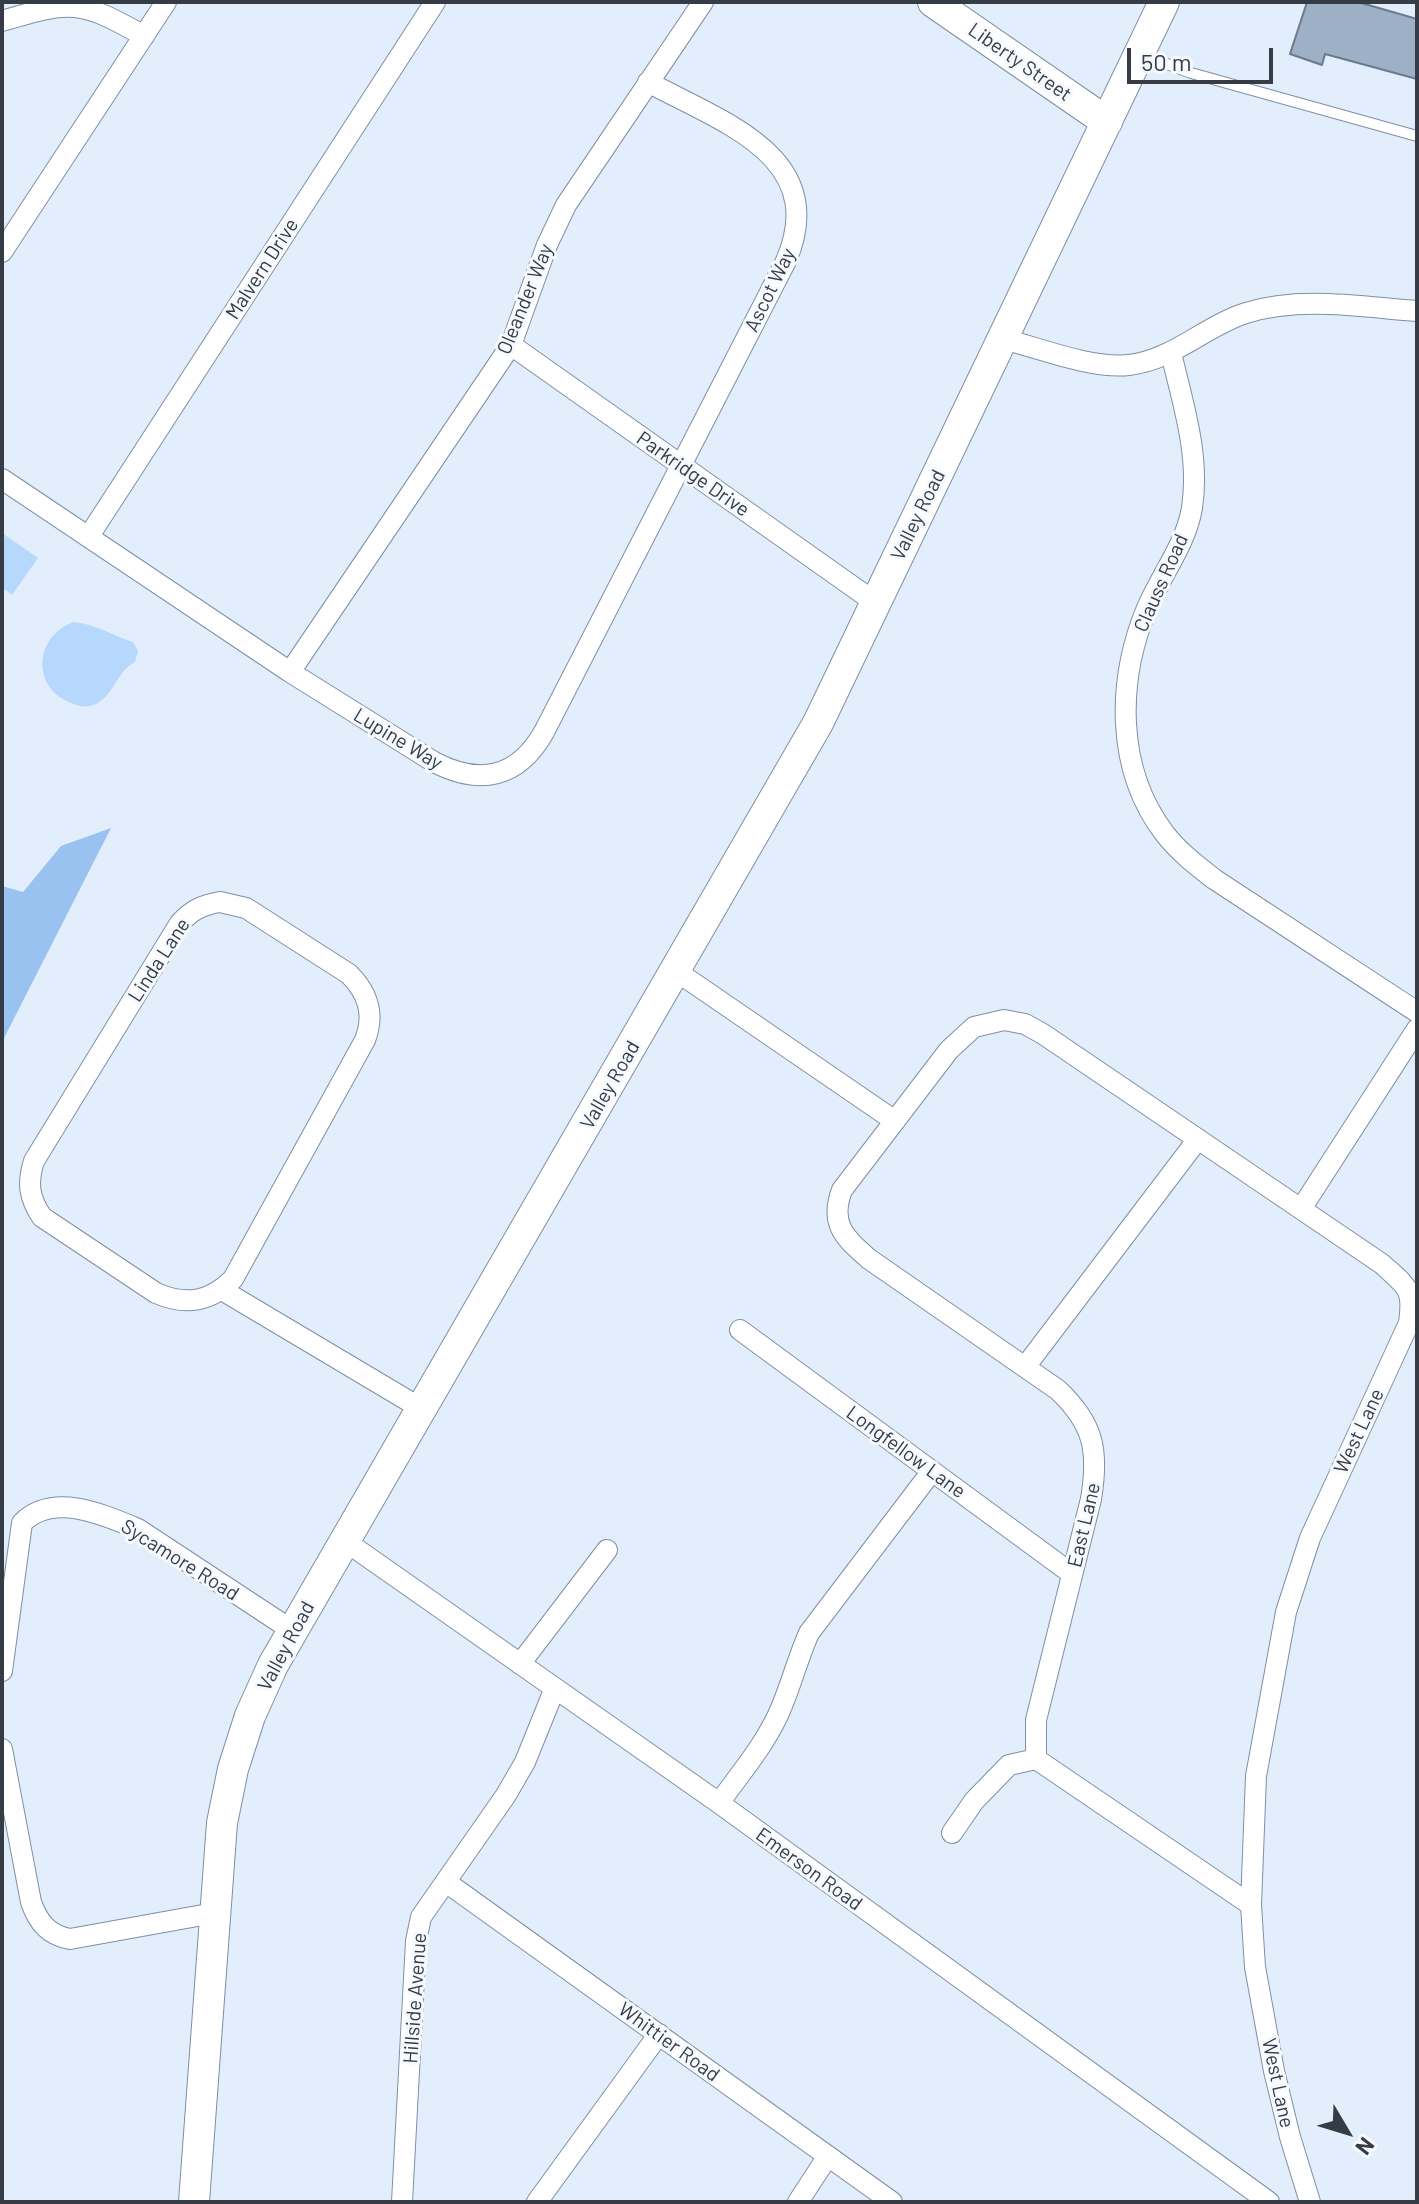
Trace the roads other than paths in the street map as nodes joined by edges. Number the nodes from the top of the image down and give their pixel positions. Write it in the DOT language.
graph roads {
  1 [pos="166,2"];
  2 [pos="435,2"];
  3 [pos="703,2"];
  4 [pos="933,2"];
  5 [pos="1164,2"];
  6 [pos="2,21"];
  7 [pos="144,36"];
  8 [pos="1140,54"];
  9 [pos="648,82"];
  10 [pos="1107,122"];
  11 [pos="1417,136"];
  12 [pos="2,252"];
  13 [pos="1417,311"];
  14 [pos="1003,339"];
  15 [pos="511,345"];
  16 [pos="1171,353"];
  17 [pos="681,465"];
  18 [pos="2,479"];
  19 [pos="89,536"];
  20 [pos="876,603"];
  21 [pos="290,672"];
  22 [pos="676,971"];
  23 [pos="1417,1012"];
  24 [pos="1417,1029"];
  25 [pos="895,1121"];
  26 [pos="1198,1139"];
  27 [pos="1301,1209"];
  28 [pos="222,1290"];
  29 [pos="740,1330"];
  30 [pos="1025,1367"];
  31 [pos="422,1409"];
  32 [pos="932,1471"];
  33 [pos="345,1541"];
  34 [pos="607,1550"];
  35 [pos="1072,1574"];
  36 [pos="293,1631"];
  37 [pos="520,1664"];
  38 [pos="2,1671"];
  39 [pos="555,1688"];
  40 [pos="2,1749"];
  41 [pos="1036,1759"];
  42 [pos="719,1803"];
  43 [pos="952,1833"];
  44 [pos="446,1882"];
  45 [pos="1251,1905"];
  46 [pos="214,1913"];
  47 [pos="659,2034"];
  48 [pos="828,2156"];
  49 [pos="194,2202"];
  50 [pos="402,2202"];
  51 [pos="537,2202"];
  52 [pos="798,2202"];
  53 [pos="892,2202"];
  54 [pos="1269,2202"];
  55 [pos="1310,2202"];
  1 -- 7 [label="street"];
  2 -- 19 [label="street, Malvern Drive"];
  3 -- 9 [label="street, Oleander Way"];
  4 -- 10 [label="street, Liberty Street"];
  5 -- 8 [label="street, Valley Road"];
  6 -- 7 [label="street"];
  7 -- 12 [label="street"];
  8 -- 10 [label="street, Valley Road"];
  8 -- 11 [label="lane"];
  9 -- 15 [label="street, Oleander Way"];
  9 -- 17 [label="street, Ascot Way"];
  10 -- 14 [label="street, Valley Road"];
  13 -- 16 [label="street"];
  14 -- 16 [label="street"];
  14 -- 20 [label="street, Valley Road"];
  15 -- 17 [label="street, Parkridge Drive"];
  15 -- 21 [label="street, Oleander Way"];
  16 -- 23 [label="street, Clauss Road"];
  17 -- 20 [label="street, Parkridge Drive"];
  17 -- 21 [label="street, Lupine Way"];
  18 -- 19 [label="street, Lupine Way"];
  19 -- 21 [label="street, Lupine Way"];
  20 -- 22 [label="street, Valley Road"];
  22 -- 25 [label="street"];
  22 -- 31 [label="street, Valley Road"];
  24 -- 27 [label="street"];
  25 -- 26 [label="street, West Lane"];
  25 -- 30 [label="street, East Lane"];
  26 -- 27 [label="street, West Lane"];
  26 -- 30 [label="street"];
  27 -- 45 [label="street, West Lane"];
  28 -- 28 [label="street, Linda Lane"];
  28 -- 31 [label="street"];
  29 -- 32 [label="street, Longfellow Lane"];
  30 -- 35 [label="street, East Lane"];
  31 -- 33 [label="street, Valley Road"];
  32 -- 35 [label="street, Longfellow Lane"];
  32 -- 42 [label="street"];
  33 -- 36 [label="street, Valley Road"];
  33 -- 37 [label="street, Emerson Road"];
  34 -- 37 [label="street"];
  35 -- 41 [label="street, East Lane"];
  36 -- 38 [label="street, Sycamore Road"];
  36 -- 46 [label="street, Valley Road"];
  37 -- 39 [label="street, Emerson Road"];
  39 -- 42 [label="street, Emerson Road"];
  39 -- 44 [label="street, Hillside Avenue"];
  40 -- 46 [label="street"];
  41 -- 43 [label="street"];
  41 -- 45 [label="street"];
  42 -- 54 [label="street, Emerson Road"];
  44 -- 47 [label="street, Whittier Road"];
  44 -- 50 [label="street, Hillside Avenue"];
  45 -- 55 [label="street, West Lane"];
  46 -- 49 [label="street, Valley Road"];
  47 -- 48 [label="street, Whittier Road"];
  47 -- 51 [label="street"];
  48 -- 52 [label="street"];
  48 -- 53 [label="street, Whittier Road"];
}
